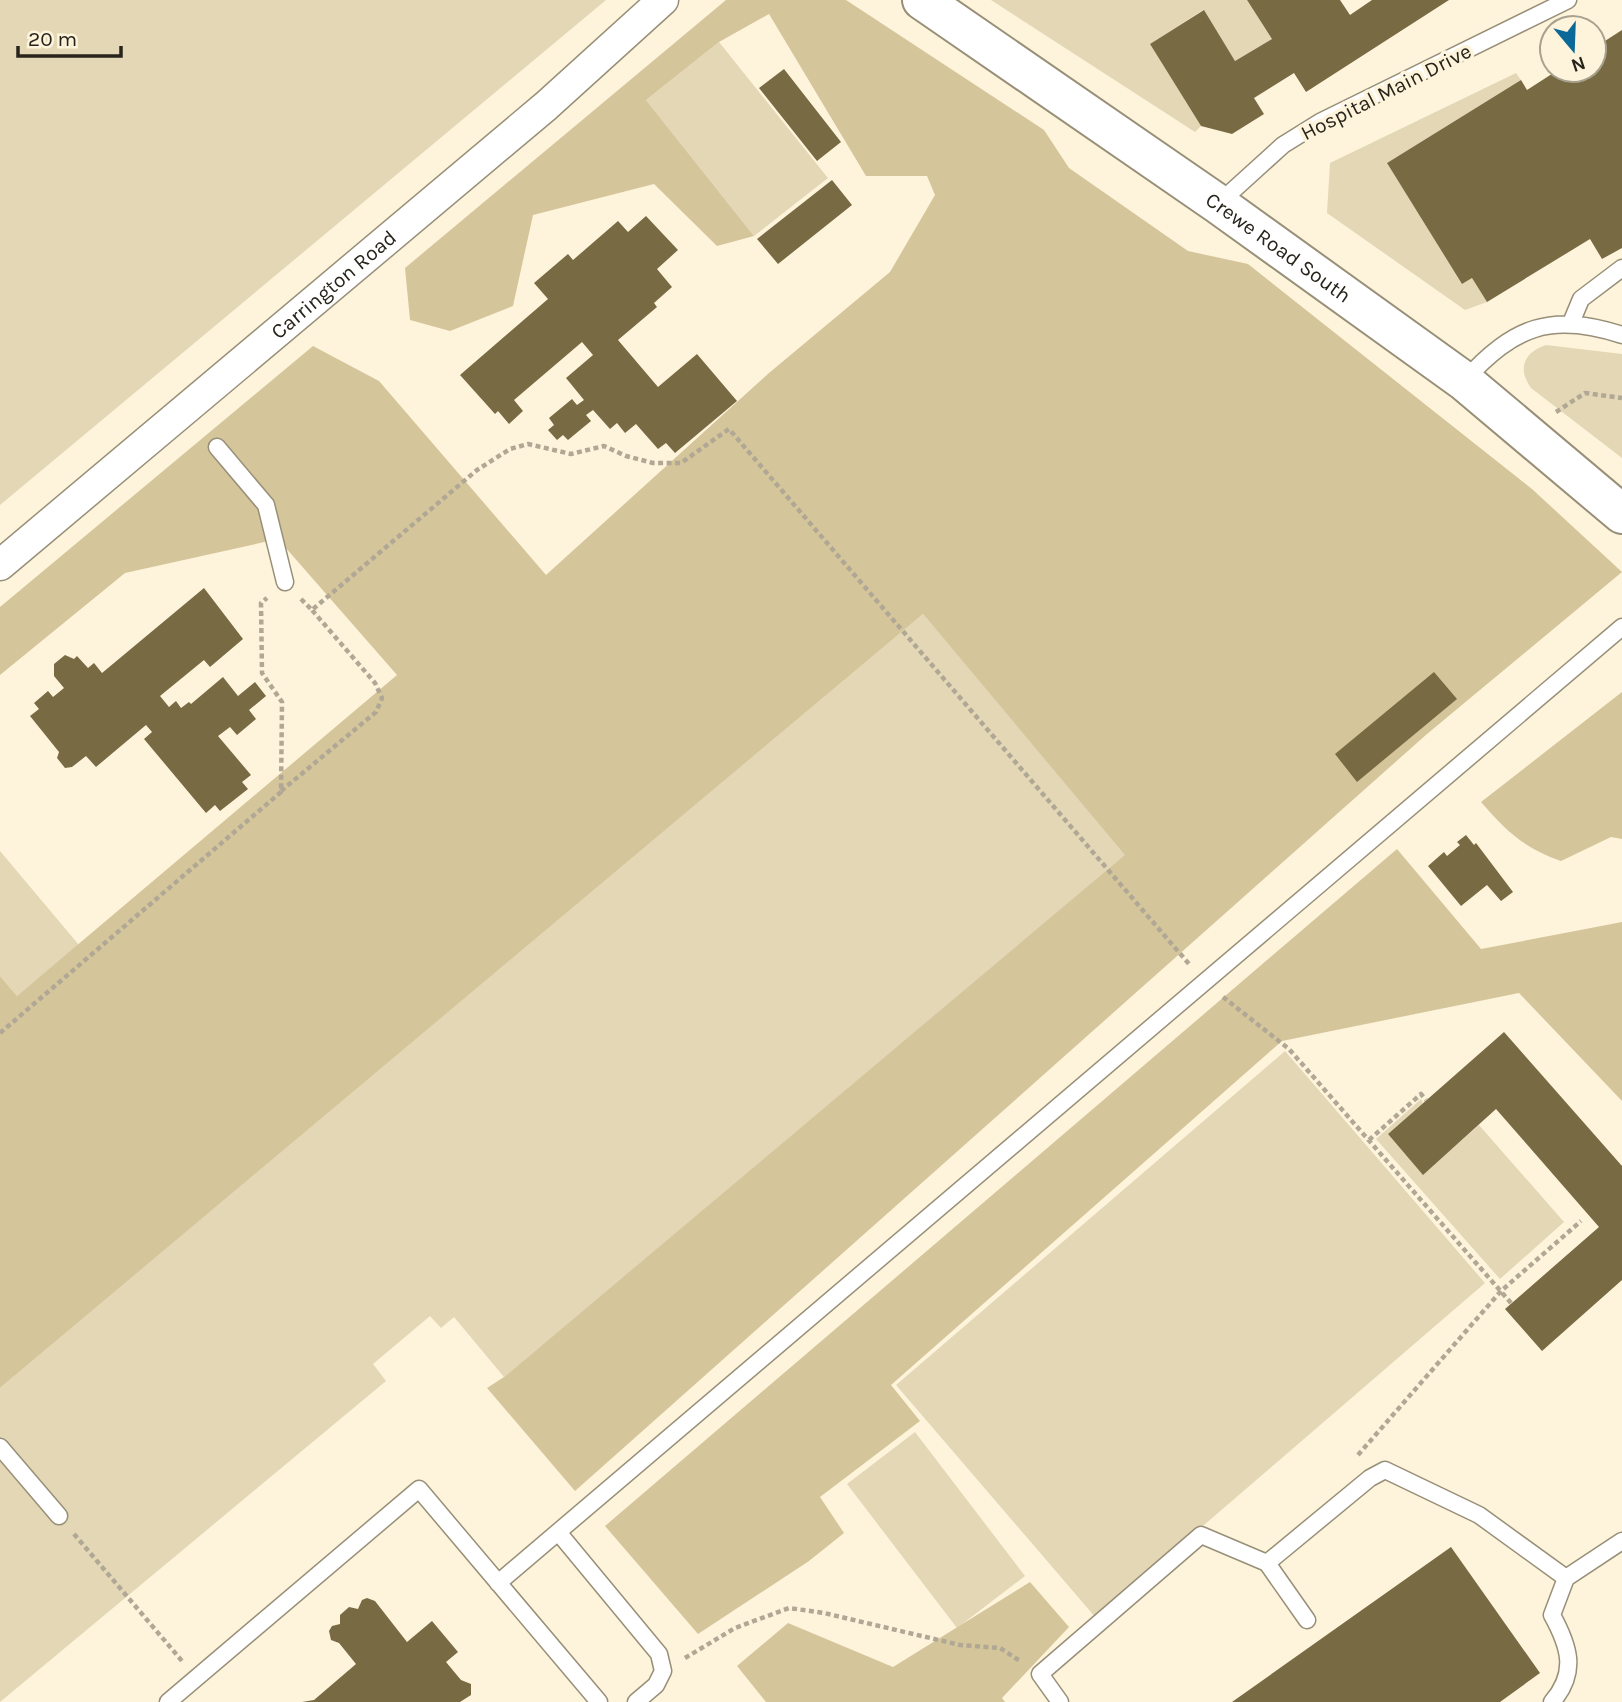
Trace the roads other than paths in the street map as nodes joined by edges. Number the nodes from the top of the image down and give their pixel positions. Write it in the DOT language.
graph roads {
  1 [pos="663,0"];
  2 [pos="922,0"];
  3 [pos="1568,0"];
  4 [pos="1218,204"];
  5 [pos="1622,268"];
  6 [pos="1571,323"];
  7 [pos="1622,335"];
  8 [pos="1464,381"];
  9 [pos="217,447"];
  10 [pos="1622,514"];
  11 [pos="0,565"];
  12 [pos="285,582"];
  13 [pos="1622,627"];
  14 [pos="0,1447"];
  15 [pos="59,1516"];
  16 [pos="558,1532"];
  17 [pos="1622,1541"];
  18 [pos="1267,1563"];
  19 [pos="1566,1578"];
  20 [pos="498,1583"];
  21 [pos="1307,1620"];
  22 [pos="168,1702"];
  23 [pos="599,1702"];
  24 [pos="636,1702"];
  25 [pos="1060,1702"];
  26 [pos="1552,1702"];
  1 -- 11 [label="street, Carrington Road"];
  2 -- 4 [label="street, Crewe Road South"];
  3 -- 4 [label="lane, Hospital Main Drive"];
  4 -- 8 [label="street, Crewe Road South"];
  5 -- 6 [label="lane"];
  6 -- 7 [label="lane"];
  6 -- 8 [label="lane"];
  8 -- 10 [label="street, Crewe Road South"];
  9 -- 12 [label="lane"];
  13 -- 16 [label="lane"];
  14 -- 15 [label="lane"];
  16 -- 20 [label="lane"];
  16 -- 24 [label="lane"];
  17 -- 19 [label="lane"];
  18 -- 19 [label="lane"];
  18 -- 21 [label="lane"];
  18 -- 25 [label="lane"];
  19 -- 26 [label="lane"];
  20 -- 22 [label="lane"];
  20 -- 23 [label="lane"];
}
